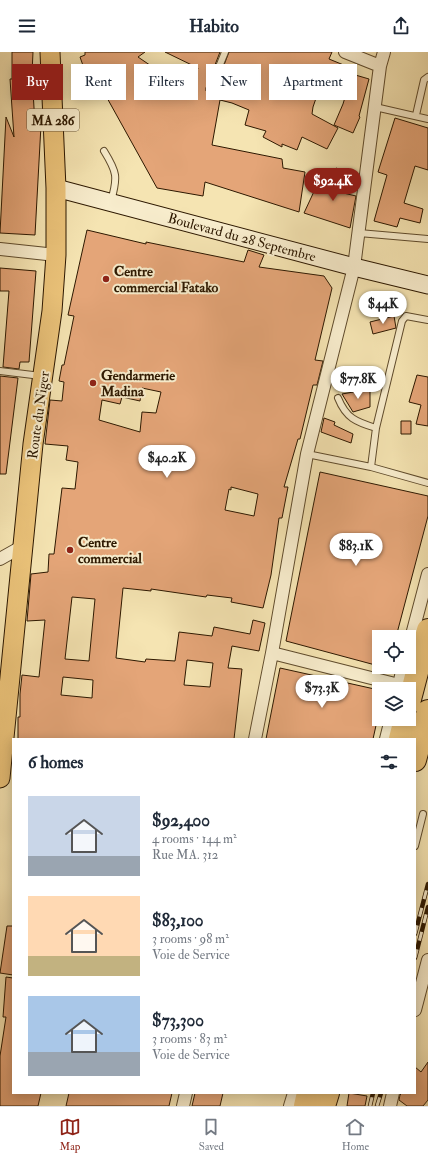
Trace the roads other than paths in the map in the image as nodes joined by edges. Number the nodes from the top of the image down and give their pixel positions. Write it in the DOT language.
graph roads {
  1 [pos="50,52"];
  2 [pos="225,52"];
  3 [pos="345,52"];
  4 [pos="384,52"];
  5 [pos="220,64"];
  6 [pos="380,66"];
  7 [pos="428,77"];
  8 [pos="375,107"];
  9 [pos="416,115"];
  10 [pos="428,119"];
  11 [pos="104,151"];
  12 [pos="56,188"];
  13 [pos="110,202"];
  14 [pos="359,233"];
  15 [pos="428,239"];
  16 [pos="0,249"];
  17 [pos="56,255"];
  18 [pos="354,267"];
  19 [pos="428,285"];
  20 [pos="428,320"];
  21 [pos="0,371"];
  22 [pos="43,376"];
  23 [pos="338,398"];
  24 [pos="376,428"];
  25 [pos="306,454"];
  26 [pos="371,467"];
  27 [pos="428,483"];
  28 [pos="23,546"];
  29 [pos="0,559"];
  30 [pos="428,574"];
  31 [pos="413,630"];
  32 [pos="428,630"];
  33 [pos="272,653"];
  34 [pos="406,682"];
  35 [pos="372,683"];
  36 [pos="428,711"];
  37 [pos="389,726"];
  38 [pos="403,726"];
  39 [pos="255,738"];
  40 [pos="386,738"];
  41 [pos="400,738"];
  42 [pos="416,756"];
  43 [pos="0,778"];
  44 [pos="423,814"];
  45 [pos="416,842"];
  46 [pos="428,960"];
  47 [pos="416,1006"];
  48 [pos="186,1094"];
  49 [pos="294,1094"];
  50 [pos="308,1094"];
  51 [pos="328,1094"];
  52 [pos="393,1094"];
  53 [pos="183,1106"];
  54 [pos="290,1106"];
  55 [pos="305,1106"];
  56 [pos="324,1106"];
  57 [pos="390,1106"];
  1 -- 12 [label="main road, Route du Niger / MA 286"];
  2 -- 5 [label="lane"];
  3 -- 6 [label="street"];
  4 -- 6 [label="street"];
  6 -- 8 [label="street"];
  7 -- 9 [label="lane"];
  8 -- 9 [label="lane"];
  8 -- 14 [label="street"];
  9 -- 10 [label="lane"];
  11 -- 13 [label="lane"];
  12 -- 13 [label="main road, Boulevard du 28 Septembre"];
  12 -- 17 [label="main road, Route du Niger"];
  13 -- 18 [label="main road, Boulevard du 28 Septembre"];
  14 -- 15 [label="lane"];
  14 -- 18 [label="street"];
  16 -- 17 [label="street"];
  17 -- 22 [label="main road, Route du Niger"];
  18 -- 19 [label="main road, Boulevard du 28 Septembre"];
  18 -- 25 [label="street"];
  20 -- 24 [label="lane"];
  21 -- 22 [label="lane"];
  22 -- 28 [label="main road, Route du Niger"];
  23 -- 24 [label="lane"];
  24 -- 26 [label="lane"];
  25 -- 26 [label="lane"];
  25 -- 33 [label="street"];
  26 -- 27 [label="lane"];
  28 -- 29 [label="street"];
  28 -- 43 [label="main road, Route du Niger"];
  30 -- 31 [label="street"];
  32 -- 34 [label="highway"];
  33 -- 35 [label="street"];
  33 -- 39 [label="street"];
  36 -- 42 [label="highway"];
  37 -- 40 [label="street"];
  38 -- 41 [label="highway"];
  44 -- 45 [label="lane"];
  46 -- 47 [label="street"];
  48 -- 53 [label="street"];
  49 -- 54 [label="street"];
  50 -- 55 [label="highway"];
  51 -- 56 [label="highway"];
  52 -- 57 [label="street"];
}
